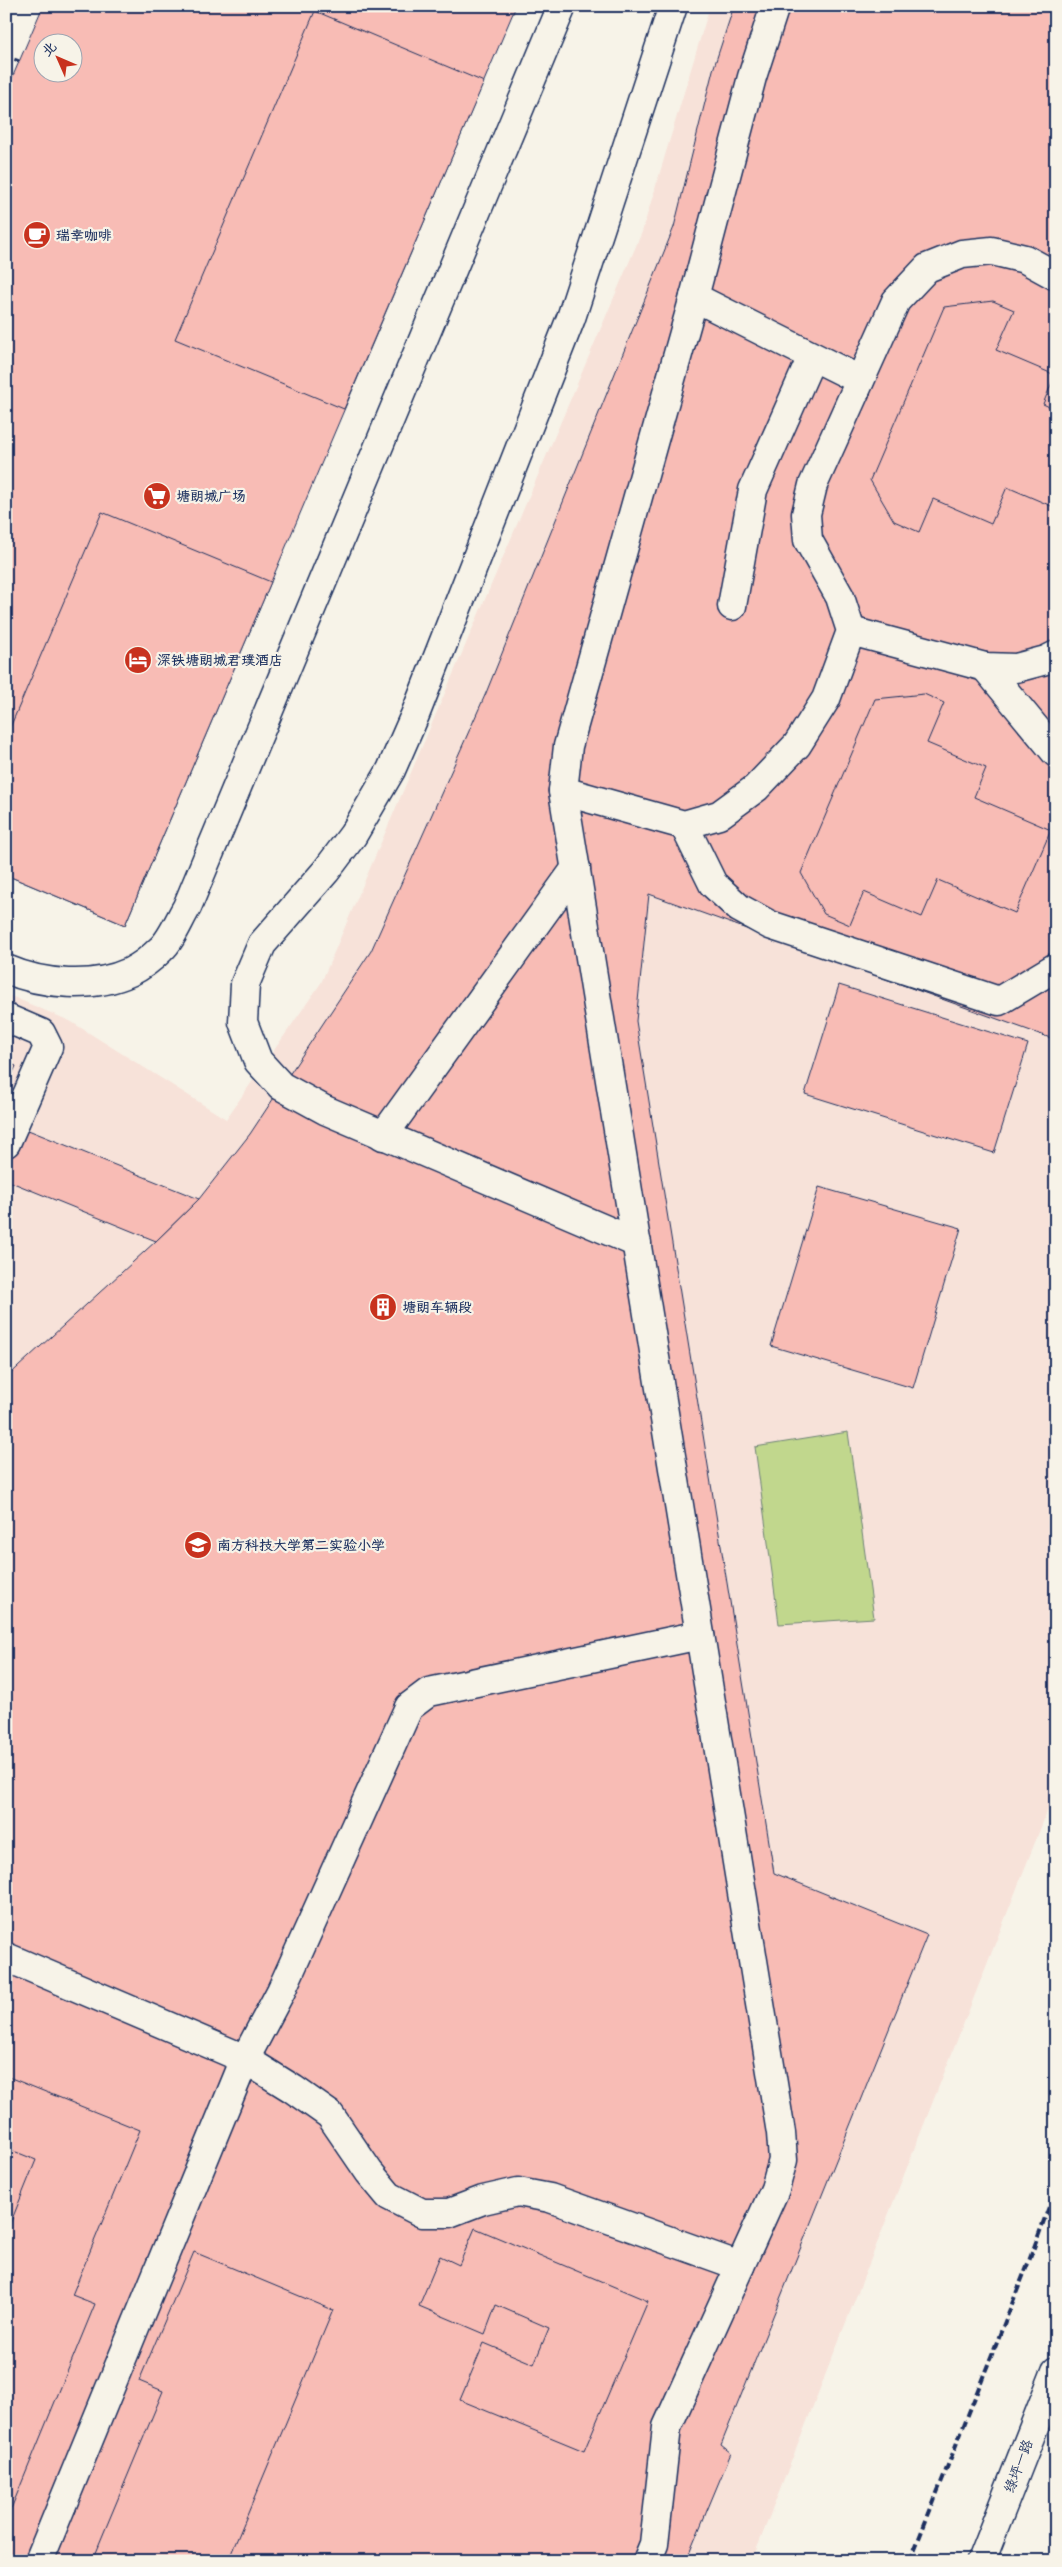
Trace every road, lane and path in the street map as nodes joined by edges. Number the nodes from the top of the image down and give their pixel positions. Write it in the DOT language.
graph roads {
  1 [pos="562,6"];
  2 [pos="673,6"];
  3 [pos="775,6"];
  4 [pos="6,56"];
  5 [pos="19,61"];
  6 [pos="1056,276"];
  7 [pos="694,297"];
  8 [pos="812,356"];
  9 [pos="860,380"];
  10 [pos="732,606"];
  11 [pos="851,631"];
  12 [pos="1056,655"];
  13 [pos="985,667"];
  14 [pos="1056,753"];
  15 [pos="564,791"];
  16 [pos="684,825"];
  17 [pos="576,868"];
  18 [pos="1056,967"];
  19 [pos="6,969"];
  20 [pos="6,1018"];
  21 [pos="383,1136"];
  22 [pos="6,1143"];
  23 [pos="636,1243"];
  24 [pos="700,1635"];
  25 [pos="6,1957"];
  26 [pos="245,2059"];
  27 [pos="740,2266"];
  28 [pos="1056,2371"];
  29 [pos="39,2561"];
  30 [pos="647,2561"];
  31 [pos="981,2561"];
  1 -- 19 [label="street"];
  2 -- 21 [label="street"];
  3 -- 7 [label="street"];
  4 -- 5 [label="path"];
  6 -- 9 [label="street"];
  7 -- 8 [label="street"];
  7 -- 15 [label="street"];
  8 -- 9 [label="street"];
  8 -- 10 [label="street"];
  9 -- 11 [label="street"];
  11 -- 13 [label="street"];
  11 -- 16 [label="street"];
  12 -- 13 [label="street"];
  13 -- 14 [label="street"];
  15 -- 16 [label="street"];
  15 -- 17 [label="street"];
  16 -- 18 [label="street"];
  17 -- 21 [label="street"];
  17 -- 23 [label="street"];
  20 -- 22 [label="street"];
  21 -- 23 [label="street"];
  23 -- 24 [label="street"];
  24 -- 26 [label="street"];
  24 -- 27 [label="street"];
  25 -- 26 [label="street"];
  26 -- 27 [label="street"];
  26 -- 29 [label="street"];
  27 -- 30 [label="street"];
  28 -- 31 [label="street, 绿坪一路"];
}
